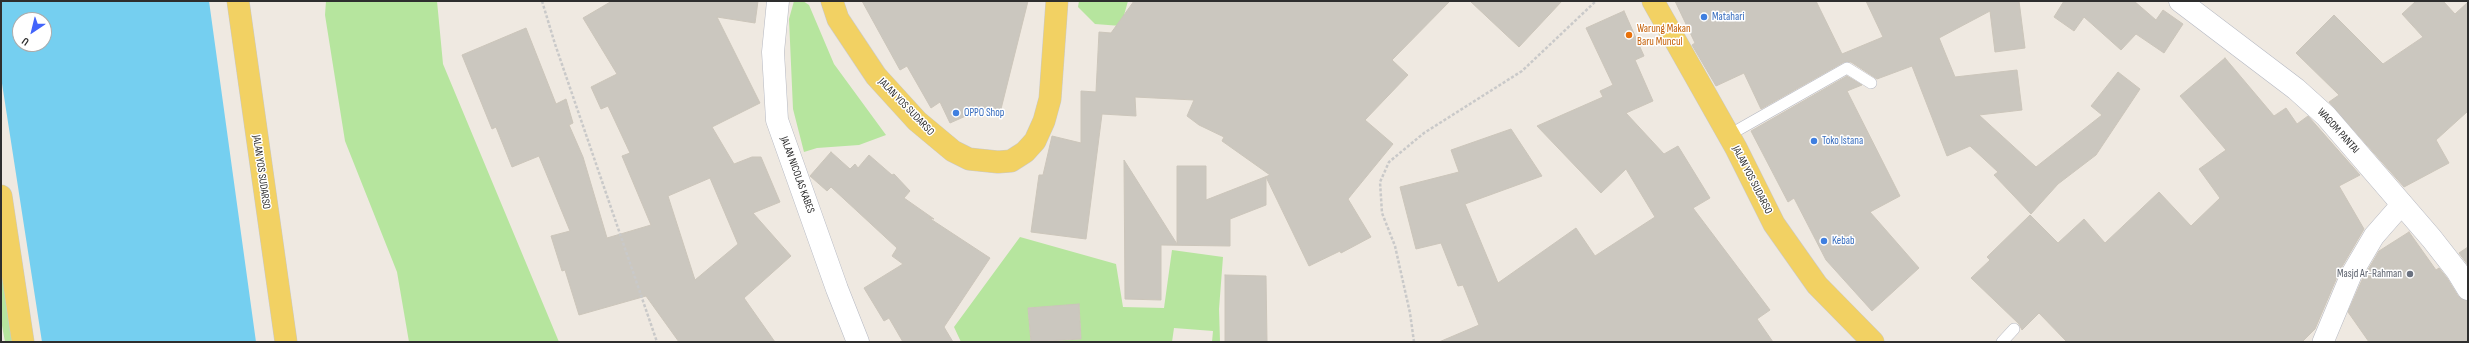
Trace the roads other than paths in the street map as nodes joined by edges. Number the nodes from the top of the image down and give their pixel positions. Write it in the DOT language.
graph roads {
  1 [pos="238,1"];
  2 [pos="778,1"];
  3 [pos="832,1"];
  4 [pos="1057,1"];
  5 [pos="1653,1"];
  6 [pos="2180,1"];
  7 [pos="1872,83"];
  8 [pos="1729,135"];
  9 [pos="1,196"];
  10 [pos="2402,204"];
  11 [pos="2468,289"];
  12 [pos="2014,329"];
  13 [pos="23,342"];
  14 [pos="286,342"];
  15 [pos="858,342"];
  16 [pos="1873,342"];
  17 [pos="2002,342"];
  18 [pos="2323,342"];
  1 -- 14 [label="main road, JALAN YOS SUDARSO"];
  2 -- 15 [label="street, JALAN NICOLAS KABES"];
  3 -- 4 [label="main road, JALAN YOS SUDARSO"];
  5 -- 8 [label="main road, JALAN YOS SUDARSO"];
  6 -- 10 [label="street, WAGOM PANTAI"];
  7 -- 8 [label="lane"];
  8 -- 16 [label="main road, JALAN YOS SUDARSO"];
  9 -- 13 [label="main road"];
  10 -- 11 [label="street, WAGOM PANTAI"];
  10 -- 18 [label="street"];
  12 -- 17 [label="lane"];
}
